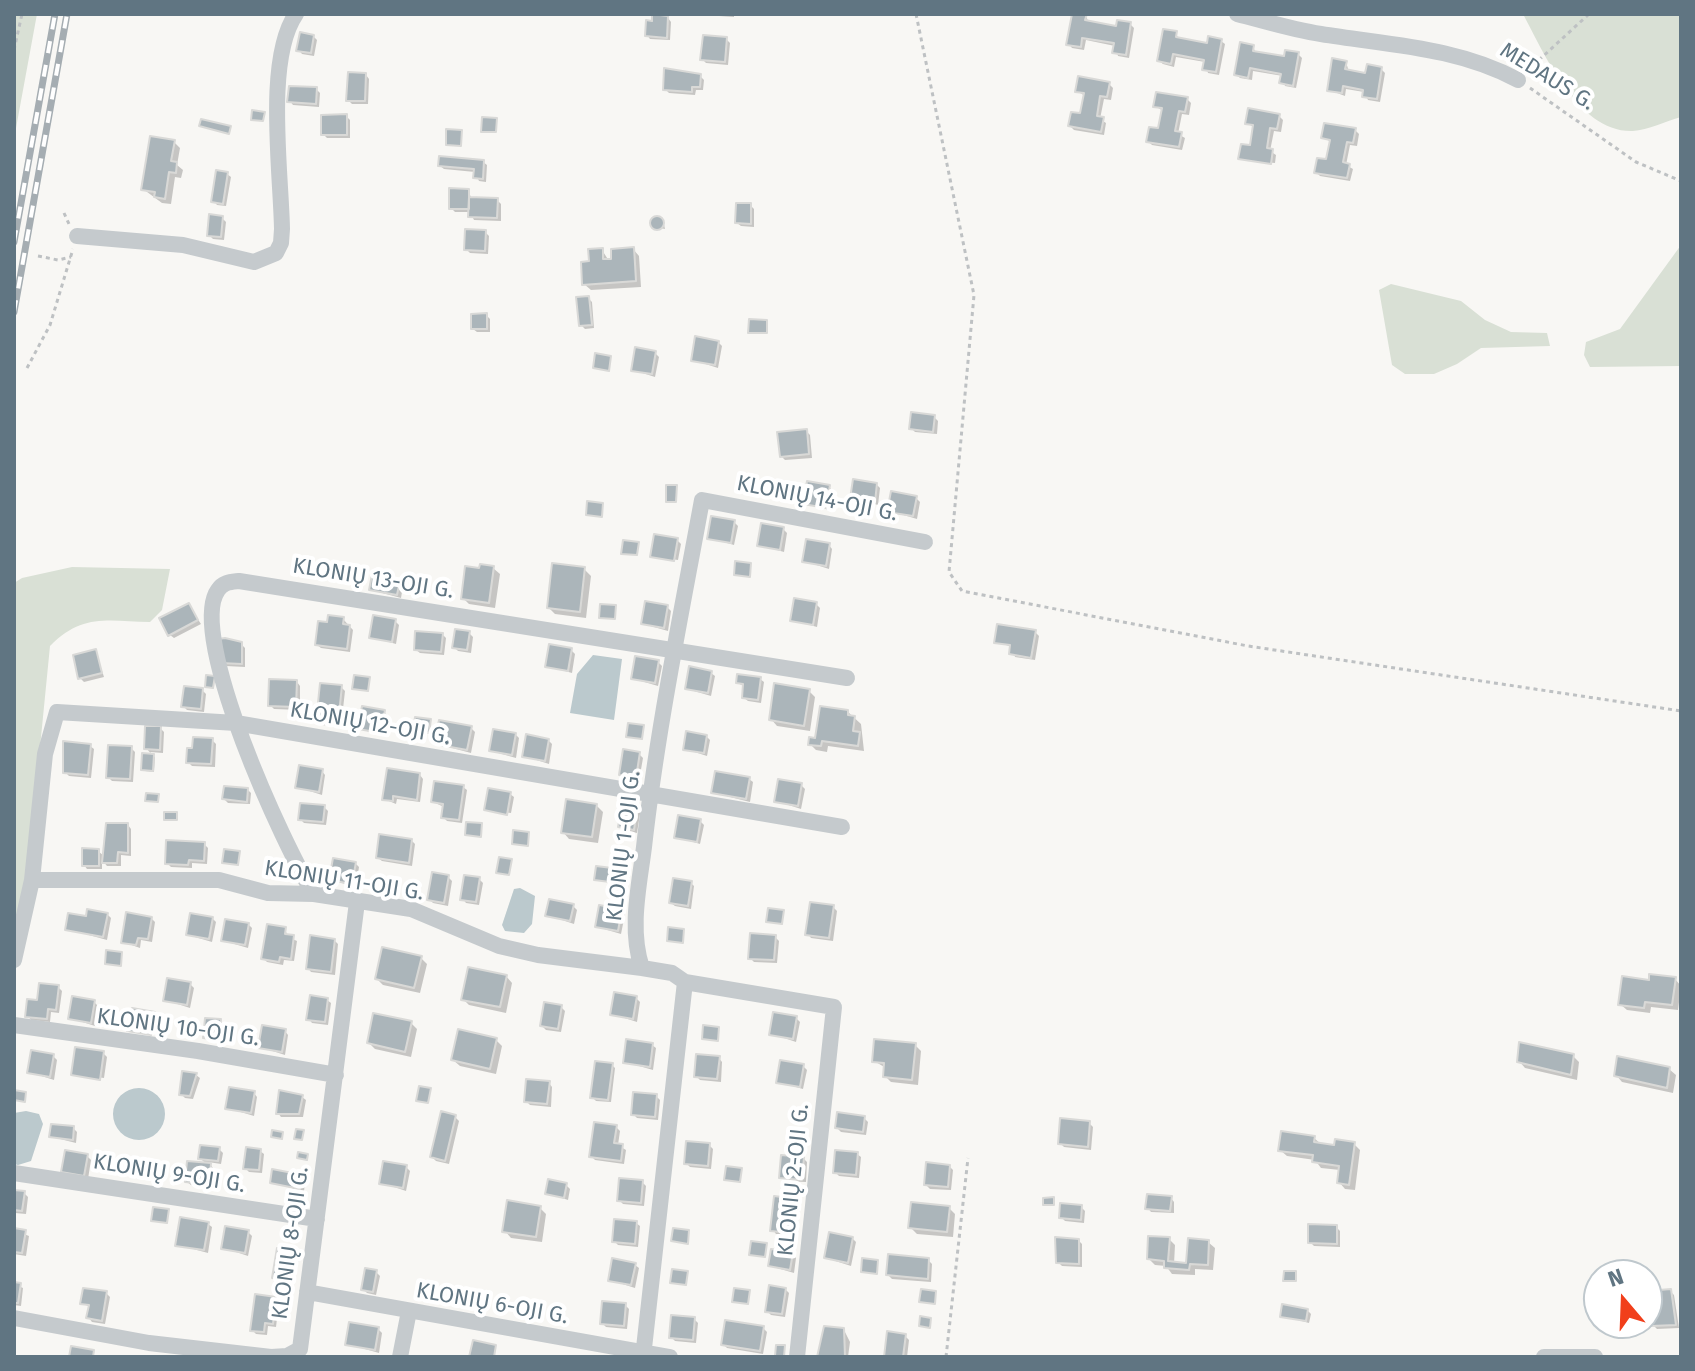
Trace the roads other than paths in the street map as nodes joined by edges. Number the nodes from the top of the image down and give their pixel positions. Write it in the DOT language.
graph roads {
  1 [pos="296,14"];
  2 [pos="1237,14"];
  3 [pos="1518,80"];
  4 [pos="77,236"];
  5 [pos="702,500"];
  6 [pos="925,542"];
  7 [pos="675,648"];
  8 [pos="847,678"];
  9 [pos="236,723"];
  10 [pos="650,793"];
  11 [pos="842,827"];
  12 [pos="32,880"];
  13 [pos="314,894"];
  14 [pos="357,902"];
  15 [pos="14,960"];
  16 [pos="642,968"];
  17 [pos="685,982"];
  18 [pos="14,1025"];
  19 [pos="336,1075"];
  20 [pos="14,1173"];
  21 [pos="317,1219"];
  22 [pos="307,1292"];
  23 [pos="409,1311"];
  24 [pos="14,1318"];
  25 [pos="643,1355"];
  26 [pos="400,1357"];
  27 [pos="670,1357"];
  28 [pos="797,1357"];
  29 [pos="1544,1357"];
  30 [pos="1595,1357"];
  1 -- 4 [label="street"];
  2 -- 3 [label="street, MEDAUS G."];
  5 -- 6 [label="street, KLONIŲ 14-OJI G."];
  5 -- 7 [label="street, KLONIŲ 1-OJI G."];
  7 -- 8 [label="street, KLONIŲ 13-OJI G."];
  7 -- 9 [label="street, KLONIŲ 13-OJI G."];
  7 -- 10 [label="street, KLONIŲ 1-OJI G."];
  9 -- 10 [label="street, KLONIŲ 12-OJI G."];
  9 -- 12 [label="street, KLONIŲ 12-OJI G."];
  9 -- 13 [label="street, KLONIŲ 13-OJI G."];
  10 -- 11 [label="street, KLONIŲ 12-OJI G."];
  10 -- 16 [label="street, KLONIŲ 1-OJI G."];
  12 -- 13 [label="street, KLONIŲ 11-OJI G."];
  12 -- 15 [label="street"];
  13 -- 14 [label="street, KLONIŲ 11-OJI G."];
  14 -- 16 [label="street, KLONIŲ 11-OJI G."];
  14 -- 19 [label="street, KLONIŲ 8-OJI G."];
  16 -- 17 [label="street"];
  17 -- 25 [label="street"];
  17 -- 28 [label="street, KLONIŲ 2-OJI G."];
  18 -- 19 [label="street, KLONIŲ 10-OJI G."];
  19 -- 21 [label="street, KLONIŲ 8-OJI G."];
  20 -- 21 [label="street, KLONIŲ 9-OJI G."];
  21 -- 22 [label="street, KLONIŲ 8-OJI G."];
  22 -- 23 [label="street, KLONIŲ 6-OJI G."];
  22 -- 24 [label="street, KLONIŲ 8-OJI G."];
  23 -- 25 [label="street, KLONIŲ 6-OJI G."];
  23 -- 26 [label="street"];
  25 -- 27 [label="street, KLONIŲ 6-OJI G."];
  29 -- 30 [label="street"];
}
